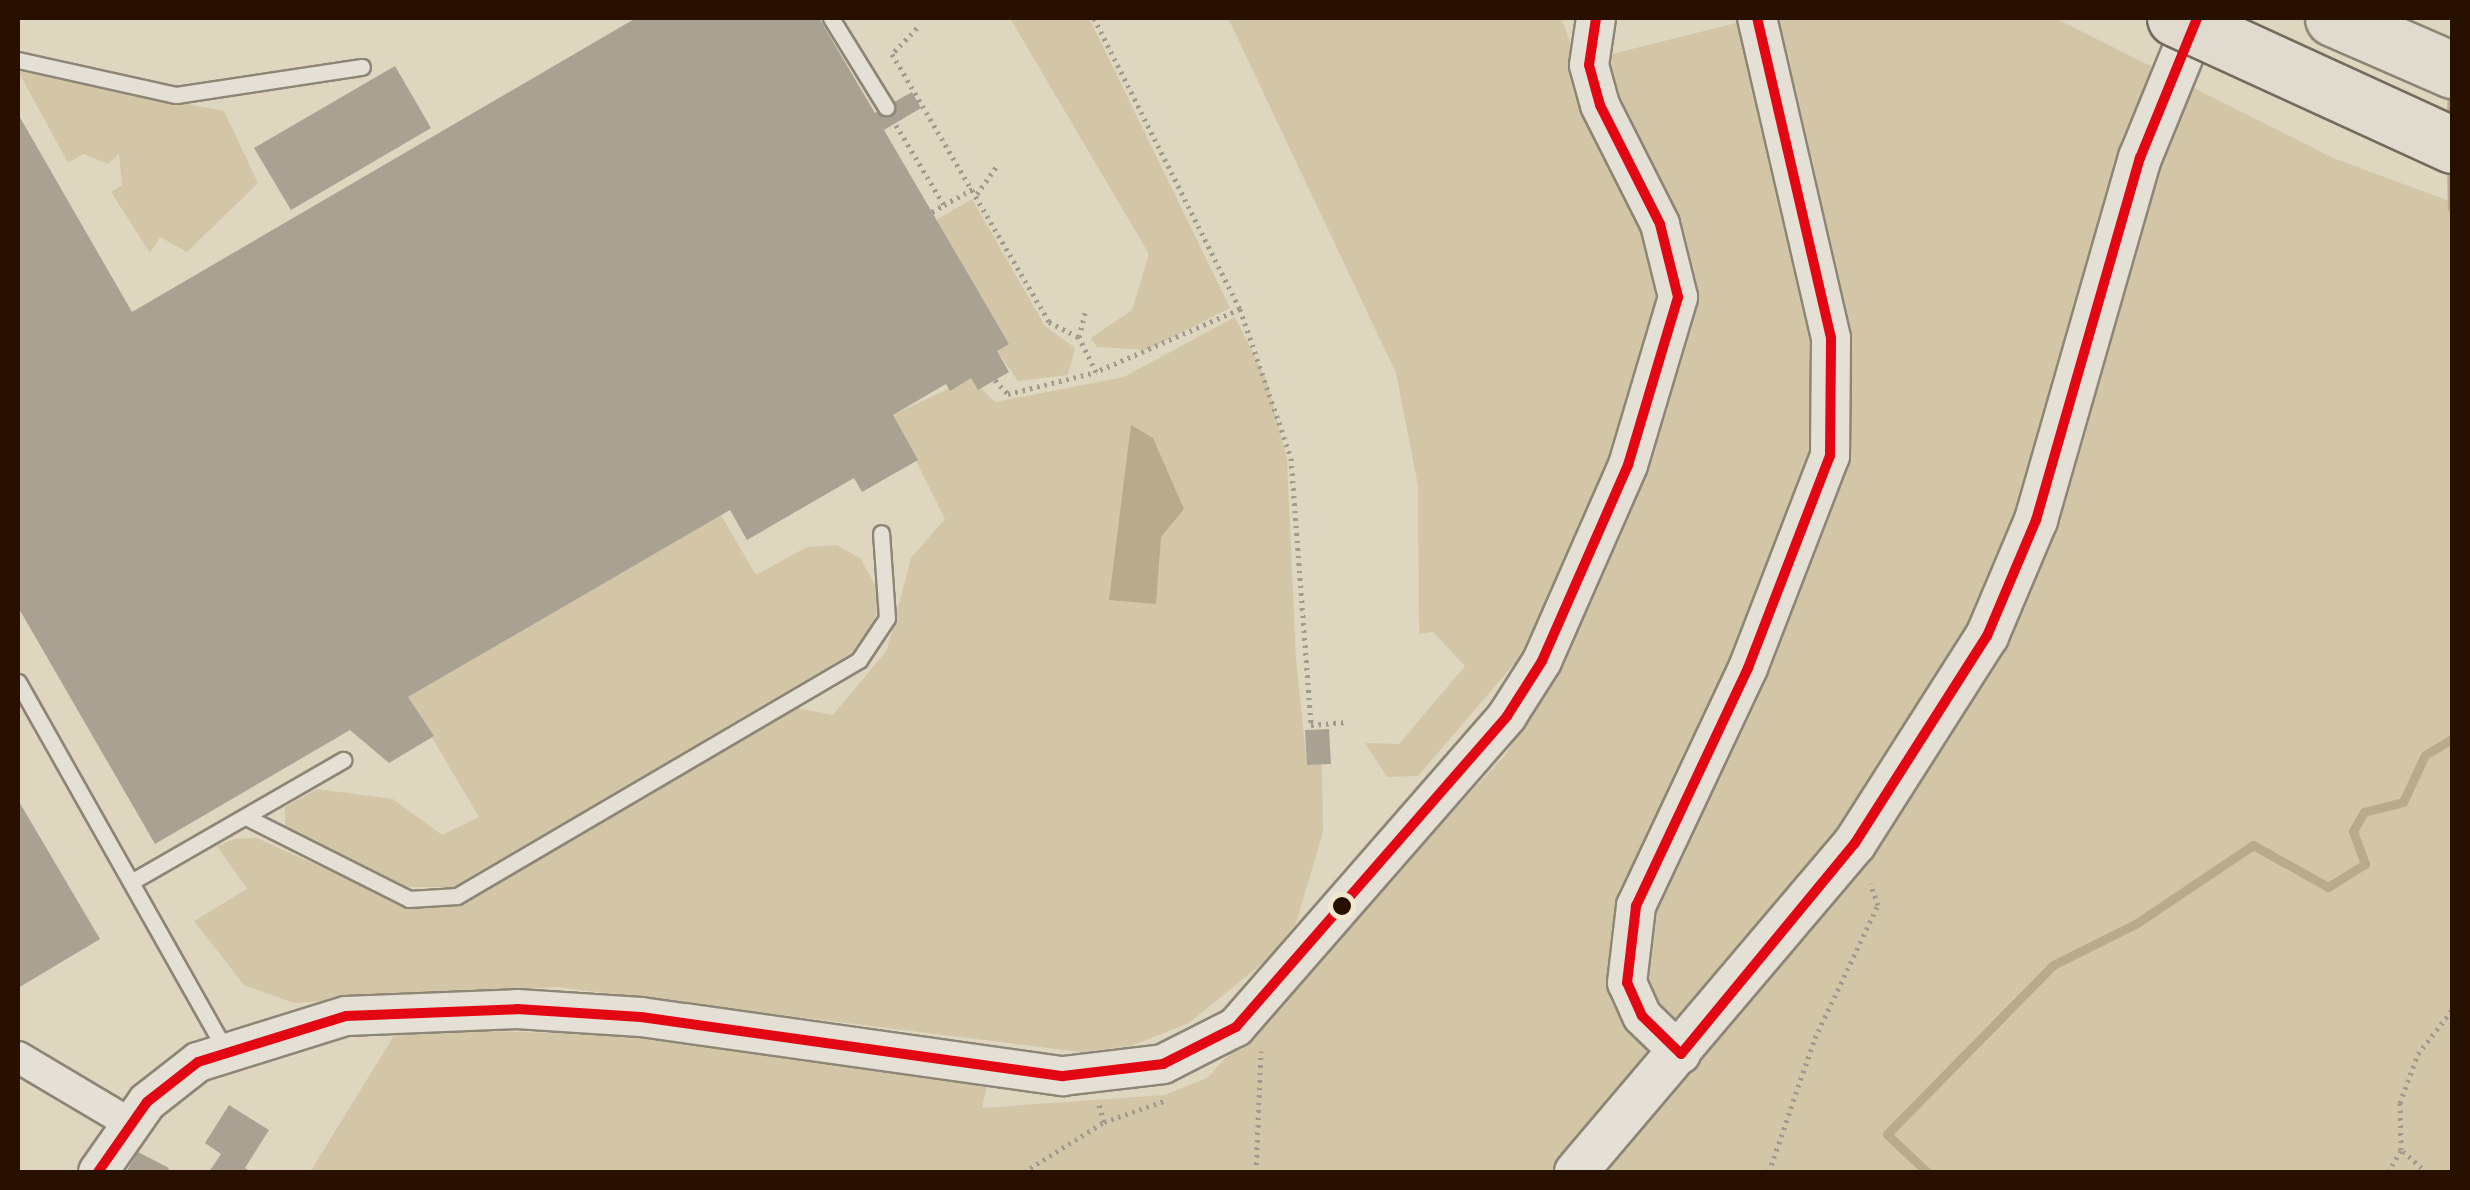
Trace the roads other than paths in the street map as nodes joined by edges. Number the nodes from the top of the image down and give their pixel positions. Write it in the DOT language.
graph roads {
  1 [pos="831,18"];
  2 [pos="1596,18"];
  3 [pos="1757,18"];
  4 [pos="2175,18"];
  5 [pos="2197,18"];
  6 [pos="2333,18"];
  7 [pos="18,60"];
  8 [pos="362,67"];
  9 [pos="2452,70"];
  10 [pos="886,107"];
  11 [pos="2452,146"];
  12 [pos="881,533"];
  13 [pos="18,682"];
  14 [pos="343,760"];
  15 [pos="246,817"];
  16 [pos="131,882"];
  17 [pos="224,1048"];
  18 [pos="1681,1054"];
  19 [pos="18,1056"];
  20 [pos="129,1124"];
  21 [pos="98,1172"];
  22 [pos="1576,1172"];
  1 -- 10 [label="lane"];
  2 -- 17 [label="street"];
  3 -- 18 [label="street"];
  4 -- 11 [label="highway, bridge"];
  5 -- 18 [label="main road"];
  6 -- 9 [label="highway"];
  7 -- 8 [label="lane"];
  12 -- 15 [label="lane"];
  13 -- 16 [label="lane"];
  14 -- 15 [label="lane"];
  15 -- 16 [label="lane"];
  16 -- 17 [label="lane"];
  17 -- 20 [label="street"];
  18 -- 22 [label="main road"];
  19 -- 20 [label="street"];
  20 -- 21 [label="street"];
}
